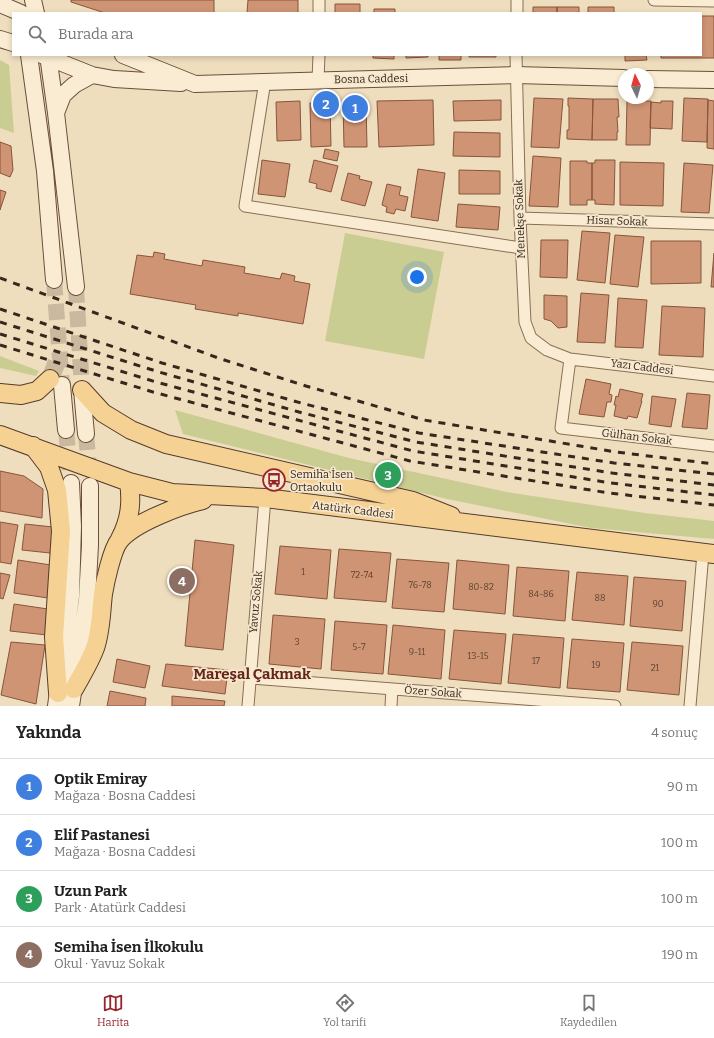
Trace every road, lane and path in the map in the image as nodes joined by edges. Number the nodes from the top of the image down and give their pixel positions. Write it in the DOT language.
graph roads {
  1 [pos="33,0"];
  2 [pos="319,0"];
  3 [pos="517,0"];
  4 [pos="654,0"];
  5 [pos="714,1"];
  6 [pos="36,12"];
  7 [pos="319,12"];
  8 [pos="517,12"];
  9 [pos="0,39"];
  10 [pos="12,43"];
  11 [pos="29,56"];
  12 [pos="46,56"];
  13 [pos="125,56"];
  14 [pos="319,56"];
  15 [pos="516,56"];
  16 [pos="92,75"];
  17 [pos="516,75"];
  18 [pos="618,78"];
  19 [pos="654,78"];
  20 [pos="318,80"];
  21 [pos="714,80"];
  22 [pos="265,81"];
  23 [pos="195,84"];
  24 [pos="56,113"];
  25 [pos="520,218"];
  26 [pos="714,224"];
  27 [pos="521,248"];
  28 [pos="54,280"];
  29 [pos="76,288"];
  30 [pos="570,359"];
  31 [pos="714,376"];
  32 [pos="56,382"];
  33 [pos="82,390"];
  34 [pos="0,393"];
  35 [pos="66,430"];
  36 [pos="86,434"];
  37 [pos="0,435"];
  38 [pos="33,446"];
  39 [pos="714,446"];
  40 [pos="129,482"];
  41 [pos="71,483"];
  42 [pos="90,486"];
  43 [pos="218,497"];
  44 [pos="265,498"];
  45 [pos="476,525"];
  46 [pos="119,542"];
  47 [pos="708,553"];
  48 [pos="250,678"];
  49 [pos="392,689"];
  50 [pos="65,698"];
  51 [pos="531,703"];
  52 [pos="248,706"];
  53 [pos="391,706"];
  54 [pos="615,706"];
  55 [pos="690,706"];
  1 -- 6 [label="main road"];
  2 -- 7 [label="street"];
  3 -- 8 [label="street"];
  4 -- 5 [label="street"];
  9 -- 10 [label="main road"];
  11 -- 28 [label="main road"];
  12 -- 16 [label="main road"];
  12 -- 24 [label="main road"];
  13 -- 23 [label="main road, Bosna Caddesi"];
  14 -- 20 [label="street"];
  15 -- 17 [label="street, Menekşe Sokak"];
  16 -- 23 [label="main road"];
  16 -- 24 [label="main road"];
  17 -- 18 [label="main road, Bosna Caddesi"];
  17 -- 20 [label="main road, Bosna Caddesi"];
  17 -- 25 [label="street, Menekşe Sokak"];
  19 -- 21 [label="main road"];
  20 -- 22 [label="main road, Bosna Caddesi"];
  22 -- 23 [label="main road, Bosna Caddesi"];
  22 -- 27 [label="street"];
  24 -- 29 [label="main road"];
  25 -- 26 [label="street, Hisar Sokak"];
  25 -- 27 [label="street, Menekşe Sokak"];
  27 -- 30 [label="street, Menekşe Sokak"];
  30 -- 31 [label="street, Yazı Caddesi"];
  30 -- 39 [label="street, Gülhan Sokak"];
  32 -- 34 [label="main road"];
  32 -- 35 [label="main road"];
  33 -- 36 [label="main road"];
  33 -- 45 [label="main road"];
  37 -- 38 [label="main road, Atatürk Caddesi"];
  38 -- 40 [label="main road, Atatürk Caddesi"];
  38 -- 50 [label="main road"];
  40 -- 43 [label="main road, Atatürk Caddesi"];
  40 -- 46 [label="main road"];
  41 -- 50 [label="main road"];
  42 -- 50 [label="main road"];
  43 -- 44 [label="main road, Atatürk Caddesi"];
  43 -- 46 [label="main road"];
  44 -- 45 [label="main road, Atatürk Caddesi"];
  44 -- 48 [label="street, Yavuz Sokak"];
  45 -- 47 [label="main road, Atatürk Caddesi"];
  46 -- 50 [label="main road"];
  47 -- 55 [label="street"];
  48 -- 49 [label="street, Özer Sokak"];
  48 -- 52 [label="street, Yavuz Sokak"];
  49 -- 51 [label="street, Özer Sokak"];
  49 -- 53 [label="street"];
  51 -- 54 [label="street, Özer Sokak"];
}
